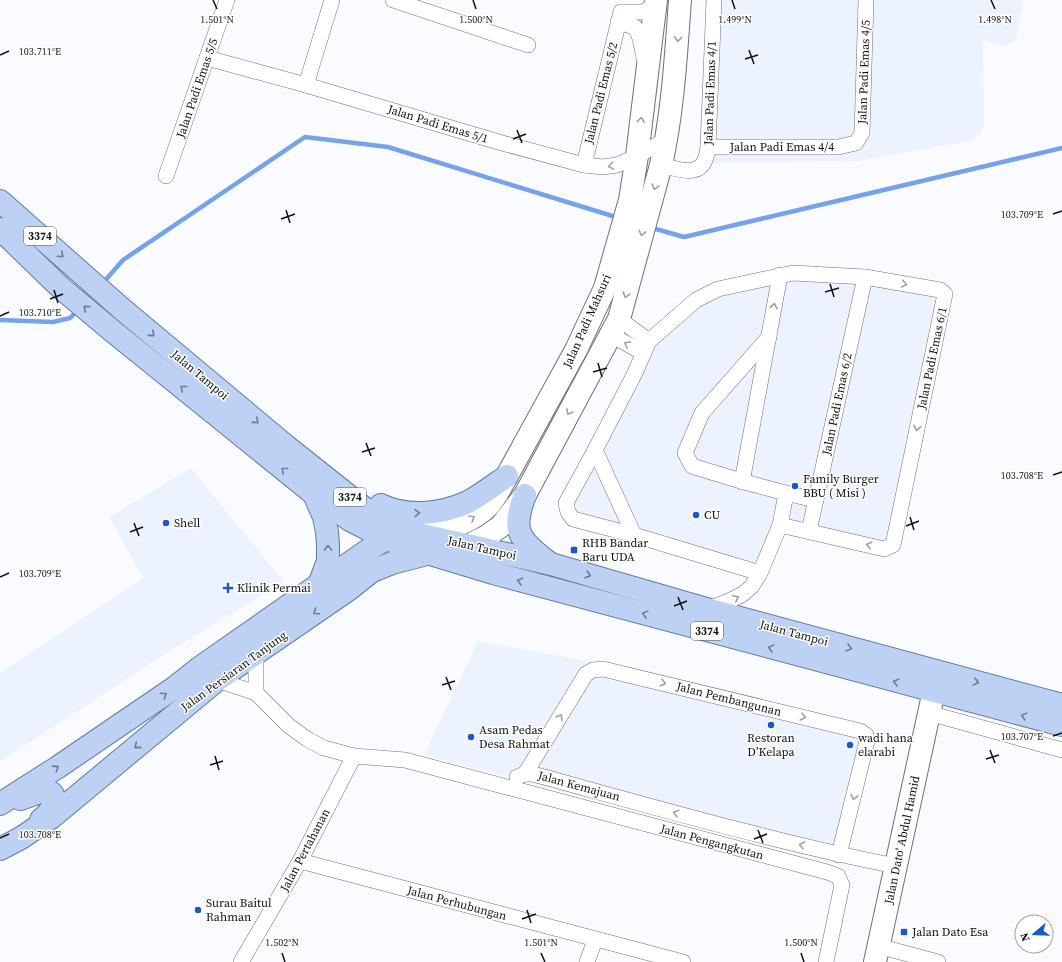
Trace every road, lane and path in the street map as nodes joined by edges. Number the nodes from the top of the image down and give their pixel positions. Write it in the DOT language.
graph roads {
  1 [pos="227,0"];
  2 [pos="332,0"];
  3 [pos="393,0"];
  4 [pos="680,0"];
  5 [pos="714,0"];
  6 [pos="866,0"];
  7 [pos="655,4"];
  8 [pos="619,17"];
  9 [pos="528,45"];
  10 [pos="207,58"];
  11 [pos="647,75"];
  12 [pos="306,85"];
  13 [pos="667,139"];
  14 [pos="856,143"];
  15 [pos="708,148"];
  16 [pos="637,156"];
  17 [pos="584,164"];
  18 [pos="661,165"];
  19 [pos="166,176"];
  20 [pos="0,201"];
  21 [pos="639,204"];
  22 [pos="0,229"];
  23 [pos="780,276"];
  24 [pos="865,277"];
  25 [pos="614,327"];
  26 [pos="769,337"];
  27 [pos="646,347"];
  28 [pos="286,446"];
  29 [pos="595,450"];
  30 [pos="506,476"];
  31 [pos="742,482"];
  32 [pos="314,494"];
  33 [pos="786,494"];
  34 [pos="525,495"];
  35 [pos="816,500"];
  36 [pos="780,525"];
  37 [pos="809,531"];
  38 [pos="634,535"];
  39 [pos="387,539"];
  40 [pos="425,544"];
  41 [pos="469,545"];
  42 [pos="551,564"];
  43 [pos="481,570"];
  44 [pos="760,573"];
  45 [pos="319,585"];
  46 [pos="348,590"];
  47 [pos="703,608"];
  48 [pos="256,654"];
  49 [pos="217,680"];
  50 [pos="936,682"];
  51 [pos="256,693"];
  52 [pos="1062,704"];
  53 [pos="929,714"];
  54 [pos="1062,725"];
  55 [pos="1062,750"];
  56 [pos="354,756"];
  57 [pos="525,774"];
  58 [pos="500,785"];
  59 [pos="0,804"];
  60 [pos="21,838"];
  61 [pos="0,849"];
  62 [pos="839,855"];
  63 [pos="300,861"];
  64 [pos="896,866"];
  65 [pos="595,940"];
  66 [pos="877,954"];
  67 [pos="241,962"];
  68 [pos="588,962"];
  69 [pos="683,962"];
  70 [pos="826,962"];
  71 [pos="938,962"];
  1 -- 10 [label="street, Jalan Padi Emas 5/5"];
  2 -- 12 [label="street"];
  3 -- 9 [label="street"];
  4 -- 13 [label="main road, Jalan Padi Mahsuri, one-way"];
  5 -- 15 [label="street, Jalan Padi Emas 4/1"];
  6 -- 14 [label="street, Jalan Padi Emas 4/5"];
  7 -- 8 [label="street"];
  7 -- 11 [label="main road, Jalan Padi Mahsuri"];
  8 -- 11 [label="street"];
  8 -- 17 [label="street, Jalan Padi Emas 5/2"];
  10 -- 12 [label="street, Jalan Padi Emas 5/1"];
  10 -- 19 [label="street, Jalan Padi Emas 5/5"];
  16 -- 11 [label="main road, Jalan Padi Mahsuri, one-way"];
  12 -- 17 [label="street, Jalan Padi Emas 5/1"];
  13 -- 16 [label="street, Jalan Padi Emas 5/1"];
  13 -- 18 [label="main road, Jalan Padi Mahsuri"];
  14 -- 15 [label="street, Jalan Padi Emas 4/4"];
  15 -- 18 [label="street, Jalan Padi Emas 4/1"];
  16 -- 17 [label="street, Jalan Padi Emas 5/1, one-way"];
  16 -- 21 [label="main road, Jalan Padi Mahsuri"];
  18 -- 21 [label="main road, Jalan Padi Mahsuri, one-way"];
  20 -- 28 [label="main road, Jalan Tampoi / 3374, one-way"];
  21 -- 25 [label="main road, Jalan Padi Mahsuri, one-way"];
  21 -- 30 [label="main road, Jalan Padi Mahsuri"];
  32 -- 22 [label="main road, Jalan Tampoi / 3374, one-way"];
  23 -- 24 [label="street, Jalan Padi Emas 6/1"];
  26 -- 23 [label="street, one-way"];
  23 -- 27 [label="street, Jalan Padi Emas 6/1"];
  24 -- 35 [label="street, Jalan Padi Emas 6/2"];
  24 -- 37 [label="street, Jalan Padi Emas 6/1, one-way"];
  25 -- 27 [label="street"];
  25 -- 34 [label="main road, Jalan Padi Mahsuri, one-way"];
  26 -- 31 [label="street"];
  26 -- 31 [label="street"];
  27 -- 29 [label="street, Jalan Padi Emas 6/1"];
  28 -- 30 [label="main road, one-way"];
  28 -- 40 [label="main road, Jalan Tampoi / 3374"];
  29 -- 38 [label="street"];
  29 -- 38 [label="street, Jalan Padi Emas 6/1"];
  40 -- 30 [label="main road, Jalan Padi Mahsuri, one-way"];
  31 -- 33 [label="street"];
  32 -- 39 [label="main road, Jalan Tampoi / 3374"];
  45 -- 32 [label="main road, one-way"];
  33 -- 35 [label="street"];
  33 -- 36 [label="street"];
  34 -- 41 [label="main road, Jalan Padi Mahsuri"];
  34 -- 42 [label="main road"];
  35 -- 37 [label="street, Jalan Padi Emas 6/2"];
  36 -- 37 [label="street, Jalan Padi Emas 6/1"];
  36 -- 44 [label="street"];
  38 -- 44 [label="street, Jalan Padi Emas 6/1"];
  39 -- 40 [label="main road, Jalan Tampoi / 3374"];
  39 -- 45 [label="main road, Jalan Persiaran Tanjung"];
  40 -- 41 [label="main road, Jalan Persiaran Tanjung"];
  40 -- 43 [label="main road, Jalan Tampoi / 3374"];
  40 -- 46 [label="main road, Jalan Persiaran Tanjung"];
  41 -- 42 [label="main road, Jalan Tampoi / 3374"];
  42 -- 47 [label="main road, Jalan Tampoi / 3374, one-way"];
  43 -- 46 [label="main road"];
  50 -- 43 [label="main road, Jalan Tampoi / 3374, one-way"];
  47 -- 44 [label="street, one-way"];
  59 -- 45 [label="main road, Jalan Persiaran Tanjung, one-way"];
  46 -- 48 [label="main road, Jalan Persiaran Tanjung, one-way"];
  47 -- 50 [label="main road, Jalan Tampoi / 3374, one-way"];
  48 -- 49 [label="main road, Jalan Persiaran Tanjung"];
  48 -- 51 [label="street"];
  49 -- 51 [label="street"];
  49 -- 60 [label="main road, Jalan Persiaran Tanjung, one-way"];
  50 -- 52 [label="main road, Jalan Tampoi / 3374, one-way"];
  50 -- 53 [label="main road, Jalan Dato' Abdul Hamid"];
  54 -- 50 [label="main road, Jalan Tampoi / 3374, one-way"];
  51 -- 56 [label="street"];
  53 -- 55 [label="street"];
  53 -- 64 [label="main road, Jalan Dato' Abdul Hamid"];
  56 -- 58 [label="street"];
  56 -- 63 [label="street, Jalan Pertahanan"];
  57 -- 58 [label="street, Jalan Kemajuan"];
  62 -- 57 [label="street, Jalan Kemajuan, one-way"];
  57 -- 62 [label="street, Jalan Pembangunan, one-way"];
  58 -- 70 [label="street, Jalan Pengangkutan"];
  59 -- 60 [label="main road"];
  60 -- 61 [label="main road, Jalan Persiaran Tanjung"];
  62 -- 64 [label="street, Jalan Kemajuan"];
  63 -- 65 [label="street, Jalan Perhubungan"];
  63 -- 67 [label="street, Jalan Pertahanan"];
  64 -- 66 [label="main road, Jalan Dato' Abdul Hamid"];
  65 -- 68 [label="street"];
  65 -- 69 [label="street, Jalan Perhubungan"];
  66 -- 71 [label="street"];
}
